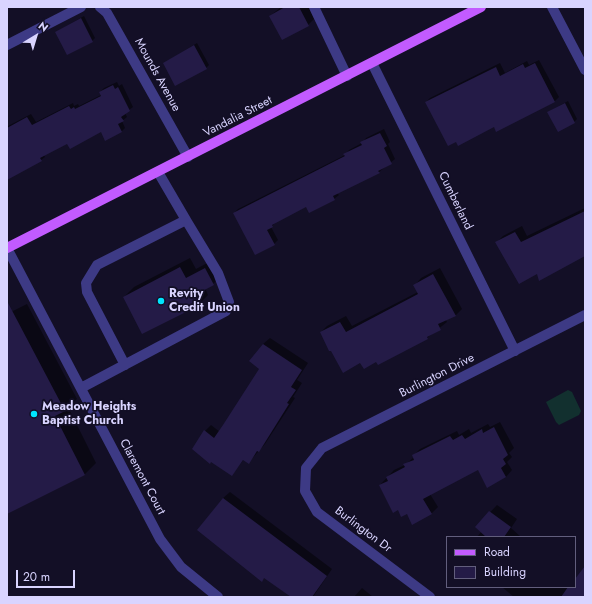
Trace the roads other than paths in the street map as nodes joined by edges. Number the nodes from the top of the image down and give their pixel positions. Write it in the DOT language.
graph roads {
  1 [pos="81,7"];
  2 [pos="100,7"];
  3 [pos="314,7"];
  4 [pos="481,7"];
  5 [pos="552,7"];
  6 [pos="7,45"];
  7 [pos="372,63"];
  8 [pos="585,70"];
  9 [pos="347,76"];
  10 [pos="188,157"];
  11 [pos="158,172"];
  12 [pos="186,220"];
  13 [pos="7,248"];
  14 [pos="585,315"];
  15 [pos="515,351"];
  16 [pos="125,365"];
  17 [pos="81,388"];
  18 [pos="306,468"];
  19 [pos="218,597"];
  20 [pos="430,597"];
  1 -- 6 [label="street"];
  2 -- 10 [label="street, Mounds Avenue"];
  3 -- 9 [label="street"];
  4 -- 7 [label="main road, Vandalia Street"];
  5 -- 8 [label="street"];
  7 -- 9 [label="main road, Vandalia Street"];
  7 -- 15 [label="street, Cumberland"];
  9 -- 10 [label="main road, Vandalia Street"];
  10 -- 11 [label="main road, Vandalia Street"];
  11 -- 12 [label="street"];
  11 -- 13 [label="main road, Vandalia Street"];
  12 -- 16 [label="street"];
  12 -- 16 [label="street"];
  13 -- 17 [label="street, Claremont Court"];
  14 -- 15 [label="street, Burlington Drive"];
  15 -- 18 [label="street, Burlington Drive"];
  16 -- 17 [label="street"];
  17 -- 19 [label="street, Claremont Court"];
  18 -- 20 [label="street, Burlington Dr"];
}
